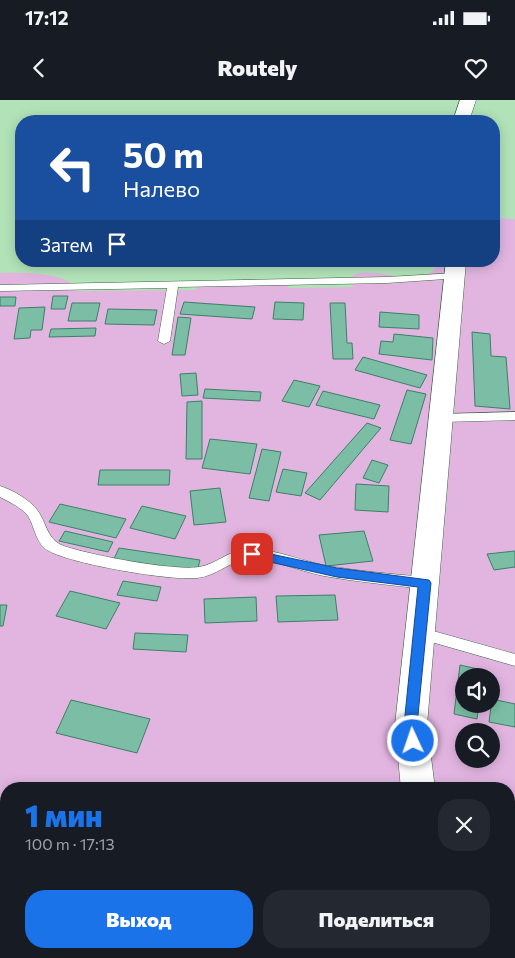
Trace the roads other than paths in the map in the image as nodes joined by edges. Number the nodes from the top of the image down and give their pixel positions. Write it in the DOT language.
graph roads {
  1 [pos="468,100"];
  2 [pos="463,115"];
  3 [pos="456,269"];
  4 [pos="173,284"];
  5 [pos="0,288"];
  6 [pos="164,341"];
  7 [pos="515,416"];
  8 [pos="442,418"];
  9 [pos="0,491"];
  10 [pos="425,583"];
  11 [pos="419,633"];
  12 [pos="515,660"];
  13 [pos="417,782"];
  1 -- 2 [label="main road"];
  3 -- 4 [label="lane"];
  3 -- 8 [label="main road"];
  4 -- 5 [label="lane"];
  4 -- 6 [label="lane"];
  7 -- 8 [label="lane"];
  8 -- 10 [label="main road"];
  9 -- 10 [label="lane"];
  10 -- 11 [label="main road"];
  11 -- 12 [label="lane"];
  11 -- 13 [label="main road"];
}
